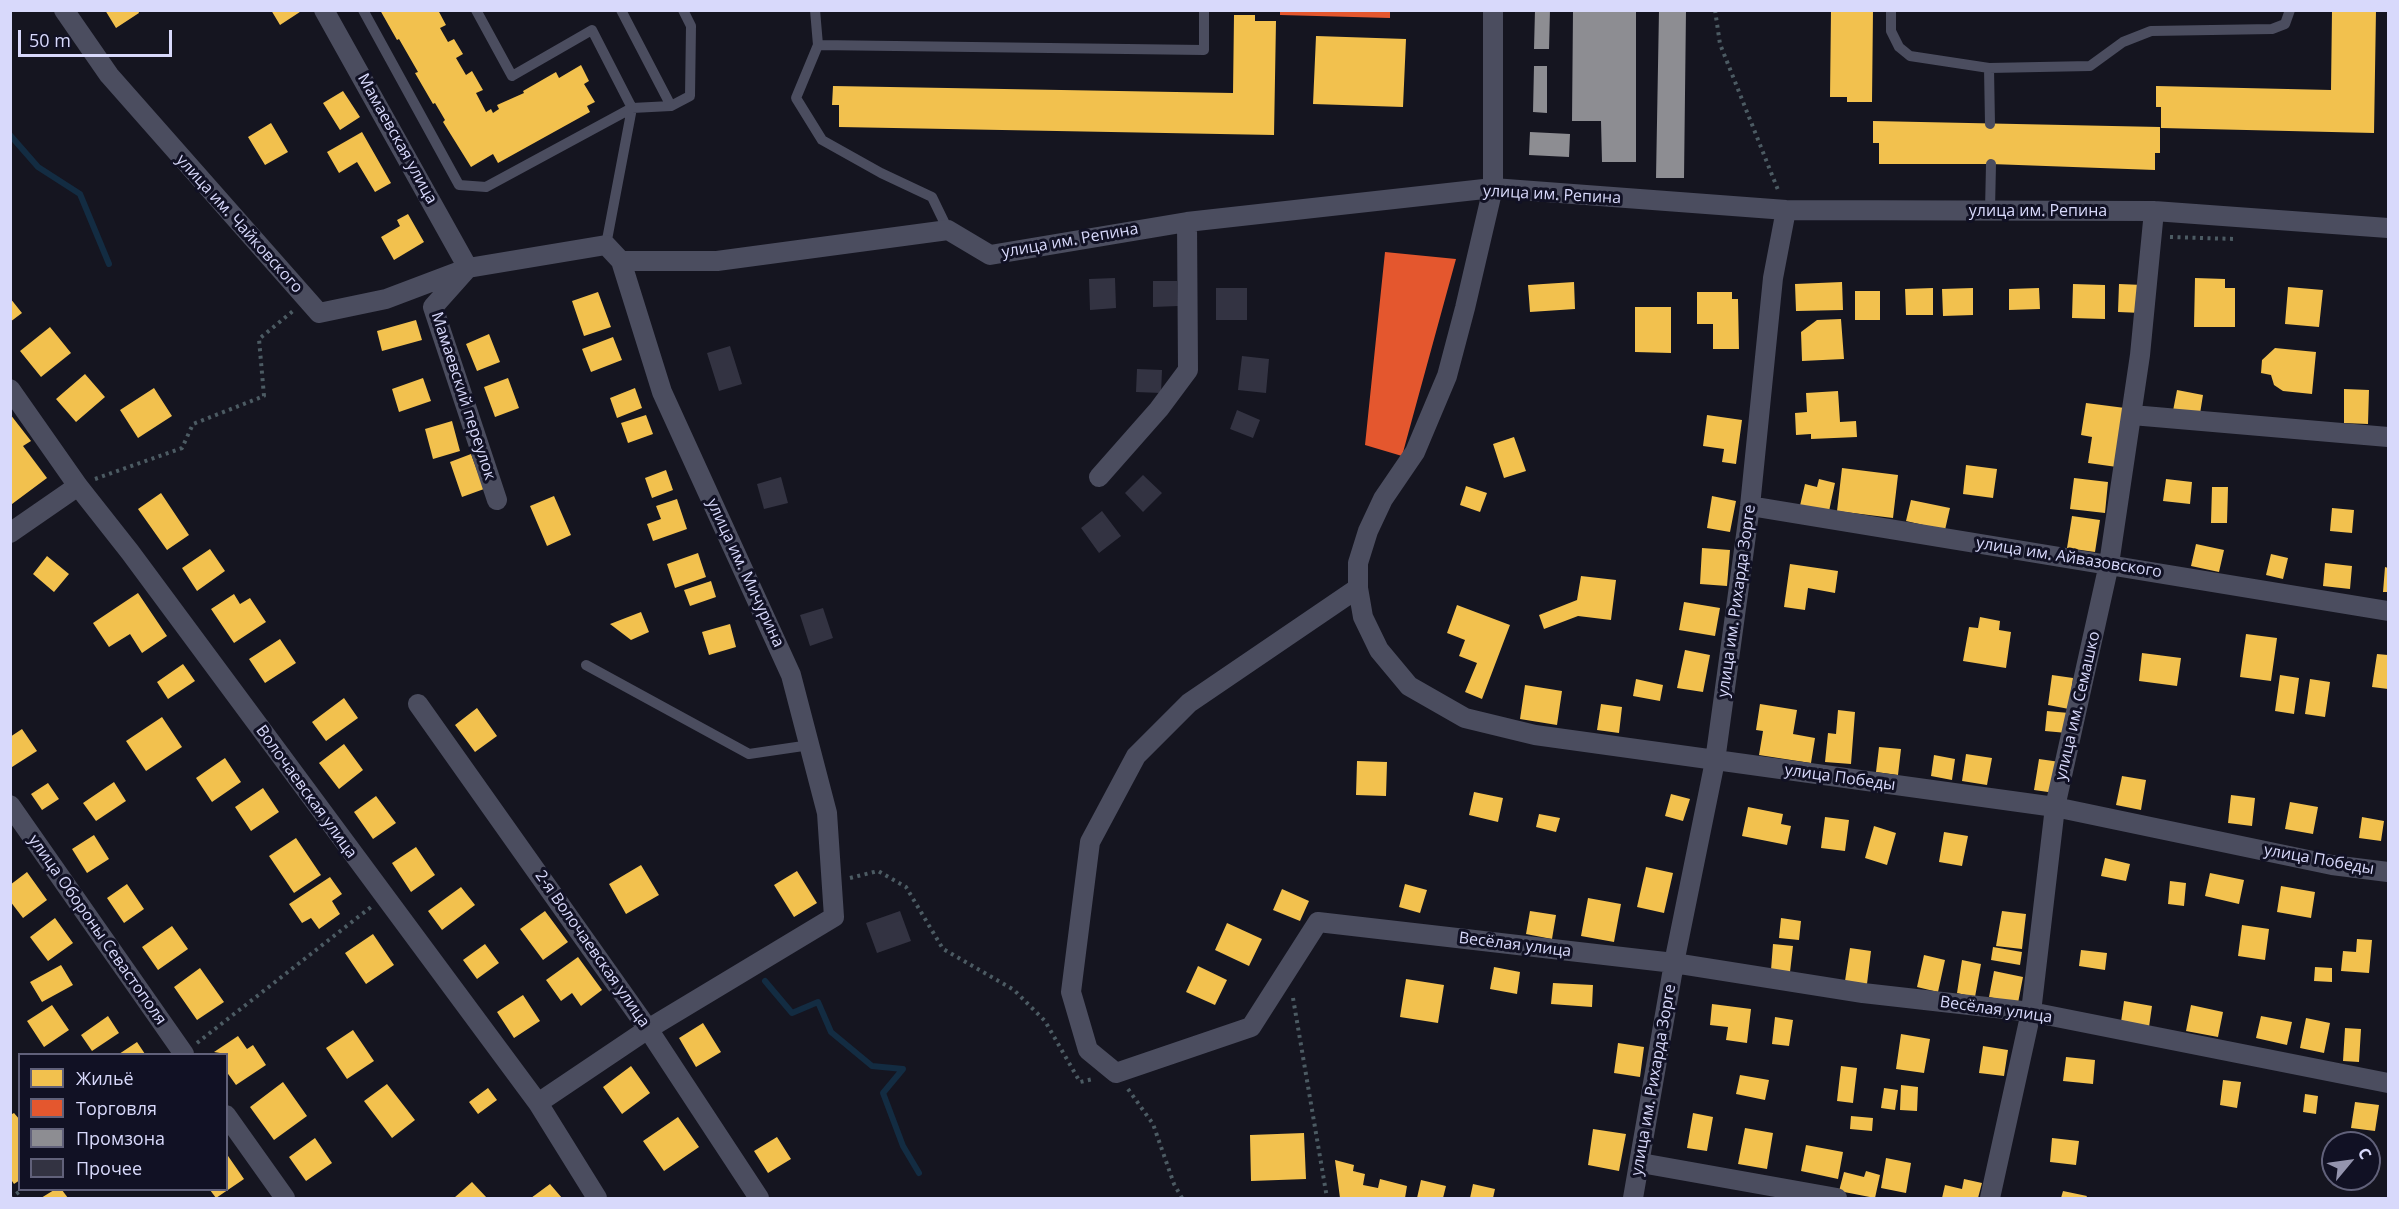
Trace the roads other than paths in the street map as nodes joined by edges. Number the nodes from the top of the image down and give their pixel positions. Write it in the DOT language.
graph roads {
  1 [pos="64,10"];
  2 [pos="324,10"];
  3 [pos="363,10"];
  4 [pos="476,10"];
  5 [pos="621,10"];
  6 [pos="683,10"];
  7 [pos="815,10"];
  8 [pos="1204,10"];
  9 [pos="1493,10"];
  10 [pos="1891,10"];
  11 [pos="2290,10"];
  12 [pos="818,45"];
  13 [pos="1989,68"];
  14 [pos="671,106"];
  15 [pos="632,108"];
  16 [pos="1990,124"];
  17 [pos="1990,165"];
  18 [pos="1493,188"];
  19 [pos="1786,210"];
  20 [pos="1990,210"];
  21 [pos="2154,211"];
  22 [pos="1187,222"];
  23 [pos="2388,228"];
  24 [pos="948,230"];
  25 [pos="606,245"];
  26 [pos="621,261"];
  27 [pos="468,268"];
  28 [pos="10,389"];
  29 [pos="2132,415"];
  30 [pos="2388,437"];
  31 [pos="1099,477"];
  32 [pos="78,486"];
  33 [pos="497,500"];
  34 [pos="1749,506"];
  35 [pos="10,533"];
  36 [pos="2109,564"];
  37 [pos="1358,588"];
  38 [pos="2388,611"];
  39 [pos="586,665"];
  40 [pos="418,704"];
  41 [pos="810,745"];
  42 [pos="1715,761"];
  43 [pos="10,805"];
  44 [pos="2055,807"];
  45 [pos="2388,872"];
  46 [pos="1674,963"];
  47 [pos="2031,1012"];
  48 [pos="648,1029"];
  49 [pos="189,1050"];
  50 [pos="2388,1083"];
  51 [pos="538,1103"];
  52 [pos="228,1118"];
  53 [pos="1641,1163"];
  54 [pos="285,1198"];
  55 [pos="597,1198"];
  56 [pos="759,1198"];
  57 [pos="1633,1198"];
  58 [pos="1837,1198"];
  59 [pos="1990,1198"];
  1 -- 27 [label="street, улица им. Чайковского"];
  2 -- 27 [label="street, Мамаевская улица"];
  3 -- 15 [label="lane"];
  4 -- 15 [label="lane"];
  5 -- 14 [label="lane"];
  6 -- 14 [label="lane"];
  7 -- 12 [label="lane"];
  8 -- 12 [label="lane"];
  9 -- 18 [label="street, улица Победы"];
  10 -- 13 [label="lane"];
  11 -- 13 [label="lane"];
  12 -- 24 [label="lane"];
  13 -- 16 [label="lane"];
  14 -- 15 [label="lane"];
  15 -- 25 [label="lane"];
  17 -- 20 [label="lane"];
  18 -- 19 [label="street, улица им. Репина"];
  18 -- 22 [label="street, улица им. Репина"];
  18 -- 37 [label="street, улица Победы"];
  19 -- 20 [label="street, улица им. Репина"];
  19 -- 34 [label="street, улица им. Рихарда Зорге"];
  20 -- 21 [label="street, улица им. Репина"];
  21 -- 23 [label="street, улица им. Репина"];
  21 -- 29 [label="street, улица им. Семашко"];
  22 -- 24 [label="street, улица им. Репина"];
  22 -- 31 [label="street"];
  24 -- 26 [label="street"];
  25 -- 26 [label="street, улица им. Мичурина"];
  25 -- 27 [label="street"];
  26 -- 41 [label="street, улица им. Мичурина"];
  27 -- 33 [label="street, Мамаевский переулок"];
  28 -- 32 [label="street, Волочаевская улица"];
  29 -- 30 [label="street"];
  29 -- 36 [label="street, улица им. Семашко"];
  32 -- 35 [label="street"];
  32 -- 51 [label="street, Волочаевская улица"];
  34 -- 36 [label="street, улица им. Айвазовского"];
  34 -- 42 [label="street, улица им. Рихарда Зорге"];
  36 -- 38 [label="street, улица им. Айвазовского"];
  36 -- 44 [label="street, улица им. Семашко"];
  37 -- 42 [label="street, улица Победы"];
  37 -- 46 [label="street, Весёлая улица"];
  39 -- 41 [label="lane"];
  40 -- 48 [label="street, 2-я Волочаевская улица"];
  41 -- 48 [label="street, улица им. Мичурина"];
  42 -- 44 [label="street, улица Победы"];
  42 -- 46 [label="street, улица им. Рихарда Зорге"];
  43 -- 49 [label="street, улица Обороны Севастополя"];
  44 -- 45 [label="street, улица Победы"];
  44 -- 47 [label="street, улица им. Семашко"];
  46 -- 47 [label="street, Весёлая улица"];
  46 -- 53 [label="street, улица им. Рихарда Зорге"];
  47 -- 50 [label="street, Весёлая улица"];
  47 -- 59 [label="street, улица им. Семашко"];
  48 -- 51 [label="street"];
  48 -- 56 [label="street, 2-я Волочаевская улица"];
  51 -- 55 [label="street, Волочаевская улица"];
  52 -- 54 [label="street"];
  53 -- 57 [label="street, улица им. Рихарда Зорге"];
  53 -- 58 [label="street"];
}
